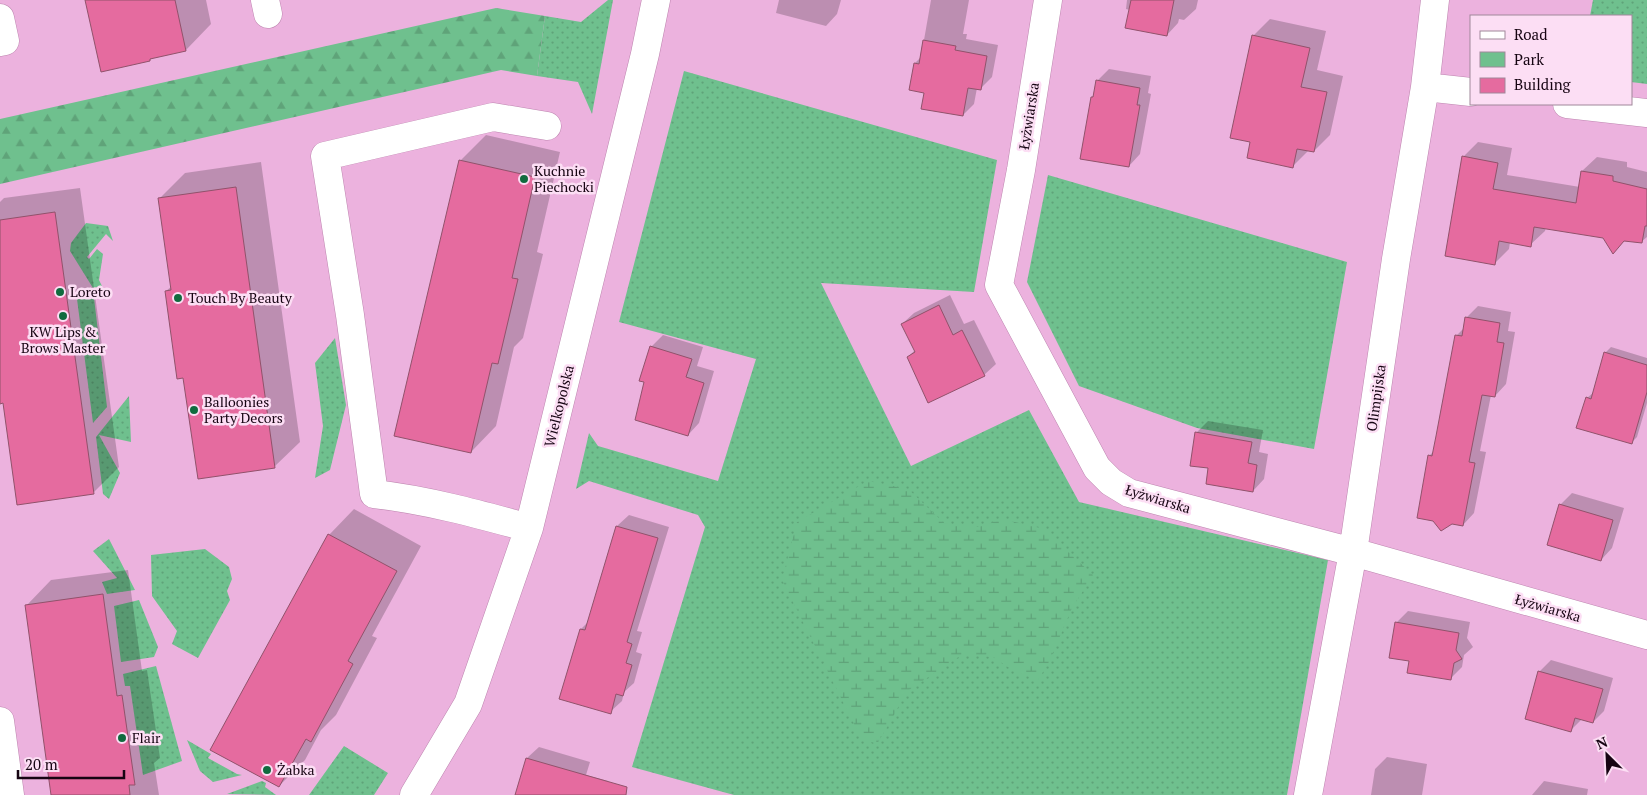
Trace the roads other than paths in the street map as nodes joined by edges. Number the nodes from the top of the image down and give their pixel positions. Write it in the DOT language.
graph roads {
  1 [pos="656,0"];
  2 [pos="1048,0"];
  3 [pos="1435,0"];
  4 [pos="0,18"];
  5 [pos="0,42"];
  6 [pos="1425,87"];
  7 [pos="1470,92"];
  8 [pos="1576,105"];
  9 [pos="1647,113"];
  10 [pos="547,126"];
  11 [pos="530,528"];
  12 [pos="1354,552"];
  13 [pos="1647,636"];
  14 [pos="0,722"];
  15 [pos="10,795"];
  16 [pos="414,795"];
  17 [pos="1308,795"];
  1 -- 11 [label="street, Wielkopolska"];
  2 -- 12 [label="street, Łyżwiarska"];
  3 -- 6 [label="street, Olimpijska"];
  4 -- 5 [label="street"];
  6 -- 7 [label="street"];
  6 -- 12 [label="street, Olimpijska"];
  8 -- 9 [label="street"];
  10 -- 11 [label="street"];
  11 -- 16 [label="street, Wielkopolska"];
  12 -- 13 [label="street, Łyżwiarska"];
  12 -- 17 [label="street, Olimpijska"];
  14 -- 15 [label="street"];
}
